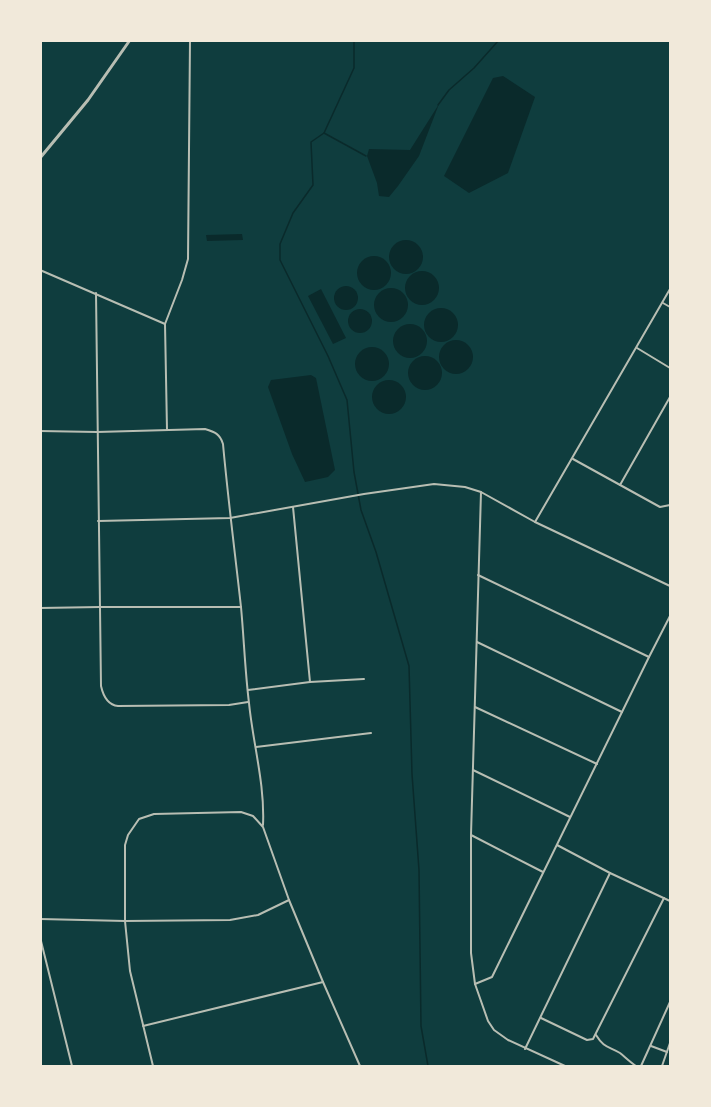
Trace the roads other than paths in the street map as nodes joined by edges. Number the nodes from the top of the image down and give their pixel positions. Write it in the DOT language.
graph roads {
  1 [pos="130,40"];
  2 [pos="190,40"];
  3 [pos="40,158"];
  4 [pos="40,270"];
  5 [pos="670,289"];
  6 [pos="96,293"];
  7 [pos="663,303"];
  8 [pos="670,307"];
  9 [pos="165,324"];
  10 [pos="637,348"];
  11 [pos="670,368"];
  12 [pos="670,397"];
  13 [pos="166,430"];
  14 [pos="40,431"];
  15 [pos="97,432"];
  16 [pos="573,459"];
  17 [pos="620,486"];
  18 [pos="481,492"];
  19 [pos="670,505"];
  20 [pos="293,507"];
  21 [pos="230,518"];
  22 [pos="99,521"];
  23 [pos="536,522"];
  24 [pos="478,575"];
  25 [pos="670,586"];
  26 [pos="100,607"];
  27 [pos="241,607"];
  28 [pos="40,608"];
  29 [pos="670,616"];
  30 [pos="477,642"];
  31 [pos="649,657"];
  32 [pos="364,679"];
  33 [pos="310,682"];
  34 [pos="248,690"];
  35 [pos="249,702"];
  36 [pos="475,707"];
  37 [pos="622,712"];
  38 [pos="371,733"];
  39 [pos="256,747"];
  40 [pos="597,764"];
  41 [pos="473,770"];
  42 [pos="570,817"];
  43 [pos="263,827"];
  44 [pos="471,835"];
  45 [pos="557,845"];
  46 [pos="544,873"];
  47 [pos="610,873"];
  48 [pos="664,898"];
  49 [pos="289,900"];
  50 [pos="670,901"];
  51 [pos="40,919"];
  52 [pos="125,921"];
  53 [pos="40,936"];
  54 [pos="323,982"];
  55 [pos="475,984"];
  56 [pos="670,1002"];
  57 [pos="541,1018"];
  58 [pos="143,1026"];
  59 [pos="596,1035"];
  60 [pos="670,1043"];
  61 [pos="651,1046"];
  62 [pos="525,1049"];
  63 [pos="667,1052"];
  64 [pos="72,1066"];
  65 [pos="153,1066"];
  66 [pos="360,1066"];
  67 [pos="565,1066"];
  68 [pos="636,1066"];
  69 [pos="641,1066"];
  70 [pos="662,1066"];
  1 -- 3 [label="street"];
  2 -- 9 [label="street"];
  4 -- 6 [label="street"];
  5 -- 7 [label="street"];
  6 -- 9 [label="street"];
  6 -- 15 [label="street"];
  7 -- 8 [label="street"];
  7 -- 10 [label="street"];
  9 -- 13 [label="street"];
  10 -- 11 [label="street"];
  10 -- 16 [label="street"];
  12 -- 17 [label="street"];
  13 -- 15 [label="street"];
  13 -- 21 [label="street"];
  14 -- 15 [label="street"];
  15 -- 22 [label="street"];
  16 -- 17 [label="street"];
  16 -- 23 [label="street"];
  17 -- 19 [label="street"];
  18 -- 20 [label="street"];
  18 -- 23 [label="street"];
  18 -- 24 [label="street"];
  20 -- 21 [label="street"];
  20 -- 33 [label="street"];
  21 -- 22 [label="street"];
  21 -- 27 [label="street"];
  22 -- 26 [label="street"];
  23 -- 25 [label="street"];
  24 -- 30 [label="street"];
  24 -- 31 [label="street"];
  26 -- 27 [label="street"];
  26 -- 28 [label="street"];
  26 -- 35 [label="street"];
  27 -- 34 [label="street"];
  29 -- 31 [label="street"];
  30 -- 36 [label="street"];
  30 -- 37 [label="street"];
  31 -- 37 [label="street"];
  32 -- 33 [label="street"];
  33 -- 34 [label="street"];
  34 -- 35 [label="street"];
  35 -- 39 [label="street"];
  36 -- 40 [label="street"];
  36 -- 41 [label="street"];
  37 -- 40 [label="street"];
  38 -- 39 [label="street"];
  39 -- 43 [label="street"];
  40 -- 42 [label="street"];
  41 -- 42 [label="street"];
  41 -- 44 [label="street"];
  42 -- 45 [label="street"];
  43 -- 49 [label="street"];
  43 -- 52 [label="street"];
  44 -- 46 [label="street"];
  44 -- 55 [label="street"];
  45 -- 46 [label="street"];
  45 -- 47 [label="street"];
  46 -- 55 [label="street"];
  47 -- 48 [label="street"];
  47 -- 57 [label="street"];
  48 -- 50 [label="street"];
  48 -- 59 [label="street"];
  49 -- 52 [label="street"];
  49 -- 54 [label="street"];
  51 -- 52 [label="street"];
  52 -- 58 [label="street"];
  53 -- 64 [label="street"];
  54 -- 58 [label="street"];
  54 -- 66 [label="street"];
  55 -- 62 [label="street"];
  56 -- 61 [label="street"];
  57 -- 59 [label="street"];
  57 -- 62 [label="street"];
  58 -- 65 [label="street"];
  59 -- 68 [label="street"];
  60 -- 63 [label="street"];
  61 -- 63 [label="street"];
  61 -- 69 [label="street"];
  62 -- 67 [label="street"];
  63 -- 70 [label="street"];
}
